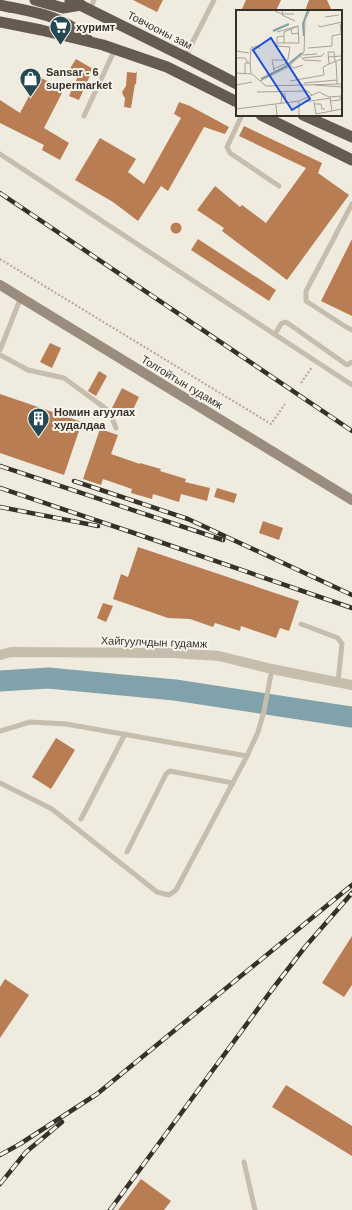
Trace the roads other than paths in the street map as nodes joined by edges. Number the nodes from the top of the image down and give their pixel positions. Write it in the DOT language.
graph roads {
  1 [pos="35,0"];
  2 [pos="70,0"];
  3 [pos="214,0"];
  4 [pos="0,5"];
  5 [pos="88,5"];
  6 [pos="0,22"];
  7 [pos="89,41"];
  8 [pos="116,49"];
  9 [pos="185,57"];
  10 [pos="236,83"];
  11 [pos="236,102"];
  12 [pos="84,116"];
  13 [pos="242,116"];
  14 [pos="263,116"];
  15 [pos="305,116"];
  16 [pos="352,137"];
  17 [pos="0,154"];
  18 [pos="352,160"];
  19 [pos="279,186"];
  20 [pos="352,204"];
  21 [pos="0,285"];
  22 [pos="21,298"];
  23 [pos="352,330"];
  24 [pos="275,334"];
  25 [pos="0,350"];
  26 [pos="0,355"];
  27 [pos="352,362"];
  28 [pos="352,385"];
  29 [pos="116,428"];
  30 [pos="352,500"];
  31 [pos="300,624"];
  32 [pos="0,655"];
  33 [pos="272,669"];
  34 [pos="338,682"];
  35 [pos="352,685"];
  36 [pos="0,731"];
  37 [pos="125,734"];
  38 [pos="247,756"];
  39 [pos="0,783"];
  40 [pos="233,783"];
  41 [pos="81,820"];
  42 [pos="127,852"];
  43 [pos="244,1162"];
  44 [pos="255,1210"];
  1 -- 5 [label="highway"];
  2 -- 5 [label="highway, Товчооны зам"];
  3 -- 9 [label="lane"];
  4 -- 7 [label="highway"];
  5 -- 9 [label="highway, Товчооны зам"];
  6 -- 7 [label="highway"];
  7 -- 8 [label="highway"];
  8 -- 11 [label="highway"];
  8 -- 12 [label="lane"];
  9 -- 10 [label="highway, Товчооны зам"];
  13 -- 19 [label="lane"];
  14 -- 18 [label="highway"];
  15 -- 16 [label="highway"];
  17 -- 24 [label="lane"];
  20 -- 23 [label="lane"];
  21 -- 22 [label="main road, Толгойтын гудамж"];
  22 -- 25 [label="lane"];
  22 -- 30 [label="main road, Толгойтын гудамж"];
  24 -- 27 [label="lane"];
  24 -- 28 [label="lane"];
  26 -- 29 [label="lane"];
  31 -- 34 [label="lane"];
  32 -- 33 [label="street, Хайгуулчдын гудамж"];
  33 -- 34 [label="street, Хайгуулчдын гудамж"];
  33 -- 38 [label="lane"];
  34 -- 35 [label="street, Хайгуулчдын гудамж"];
  36 -- 37 [label="lane"];
  37 -- 38 [label="lane"];
  37 -- 41 [label="lane"];
  38 -- 40 [label="lane"];
  39 -- 40 [label="lane"];
  40 -- 42 [label="lane"];
  43 -- 44 [label="lane"];
}
